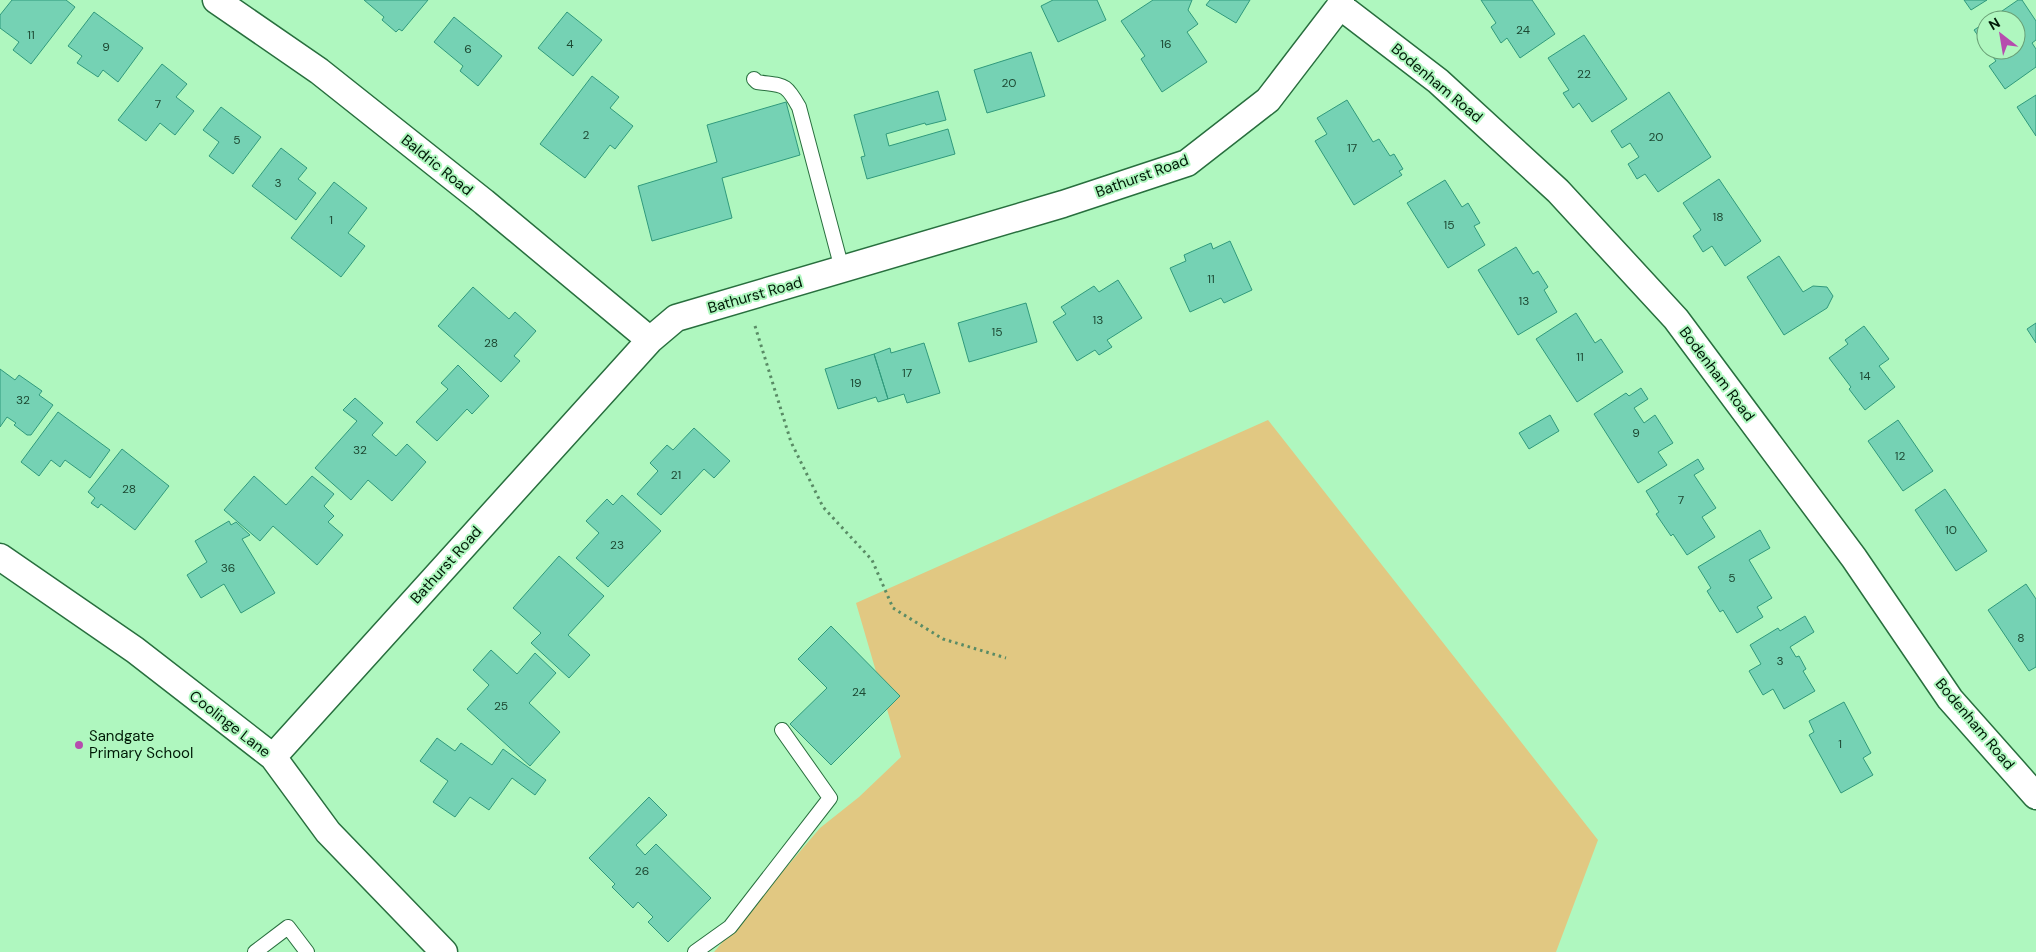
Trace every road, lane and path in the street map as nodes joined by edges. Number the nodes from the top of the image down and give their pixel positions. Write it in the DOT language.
graph roads {
  1 [pos="216,0"];
  2 [pos="1340,3"];
  3 [pos="754,80"];
  4 [pos="842,269"];
  5 [pos="749,296"];
  6 [pos="650,340"];
  7 [pos="0,557"];
  8 [pos="1006,658"];
  9 [pos="782,730"];
  10 [pos="273,757"];
  11 [pos="2036,796"];
  12 [pos="255,952"];
  13 [pos="307,952"];
  14 [pos="444,952"];
  15 [pos="695,952"];
  1 -- 6 [label="street, Baldric Road"];
  2 -- 4 [label="street, Bathurst Road"];
  2 -- 11 [label="street, Bodenham Road"];
  3 -- 4 [label="lane"];
  4 -- 5 [label="street, Bathurst Road"];
  5 -- 6 [label="street, Bathurst Road"];
  5 -- 8 [label="path"];
  6 -- 10 [label="street, Bathurst Road"];
  7 -- 10 [label="street, Coolinge Lane"];
  9 -- 15 [label="lane"];
  10 -- 14 [label="street, Coolinge Lane"];
  12 -- 13 [label="lane"];
}
